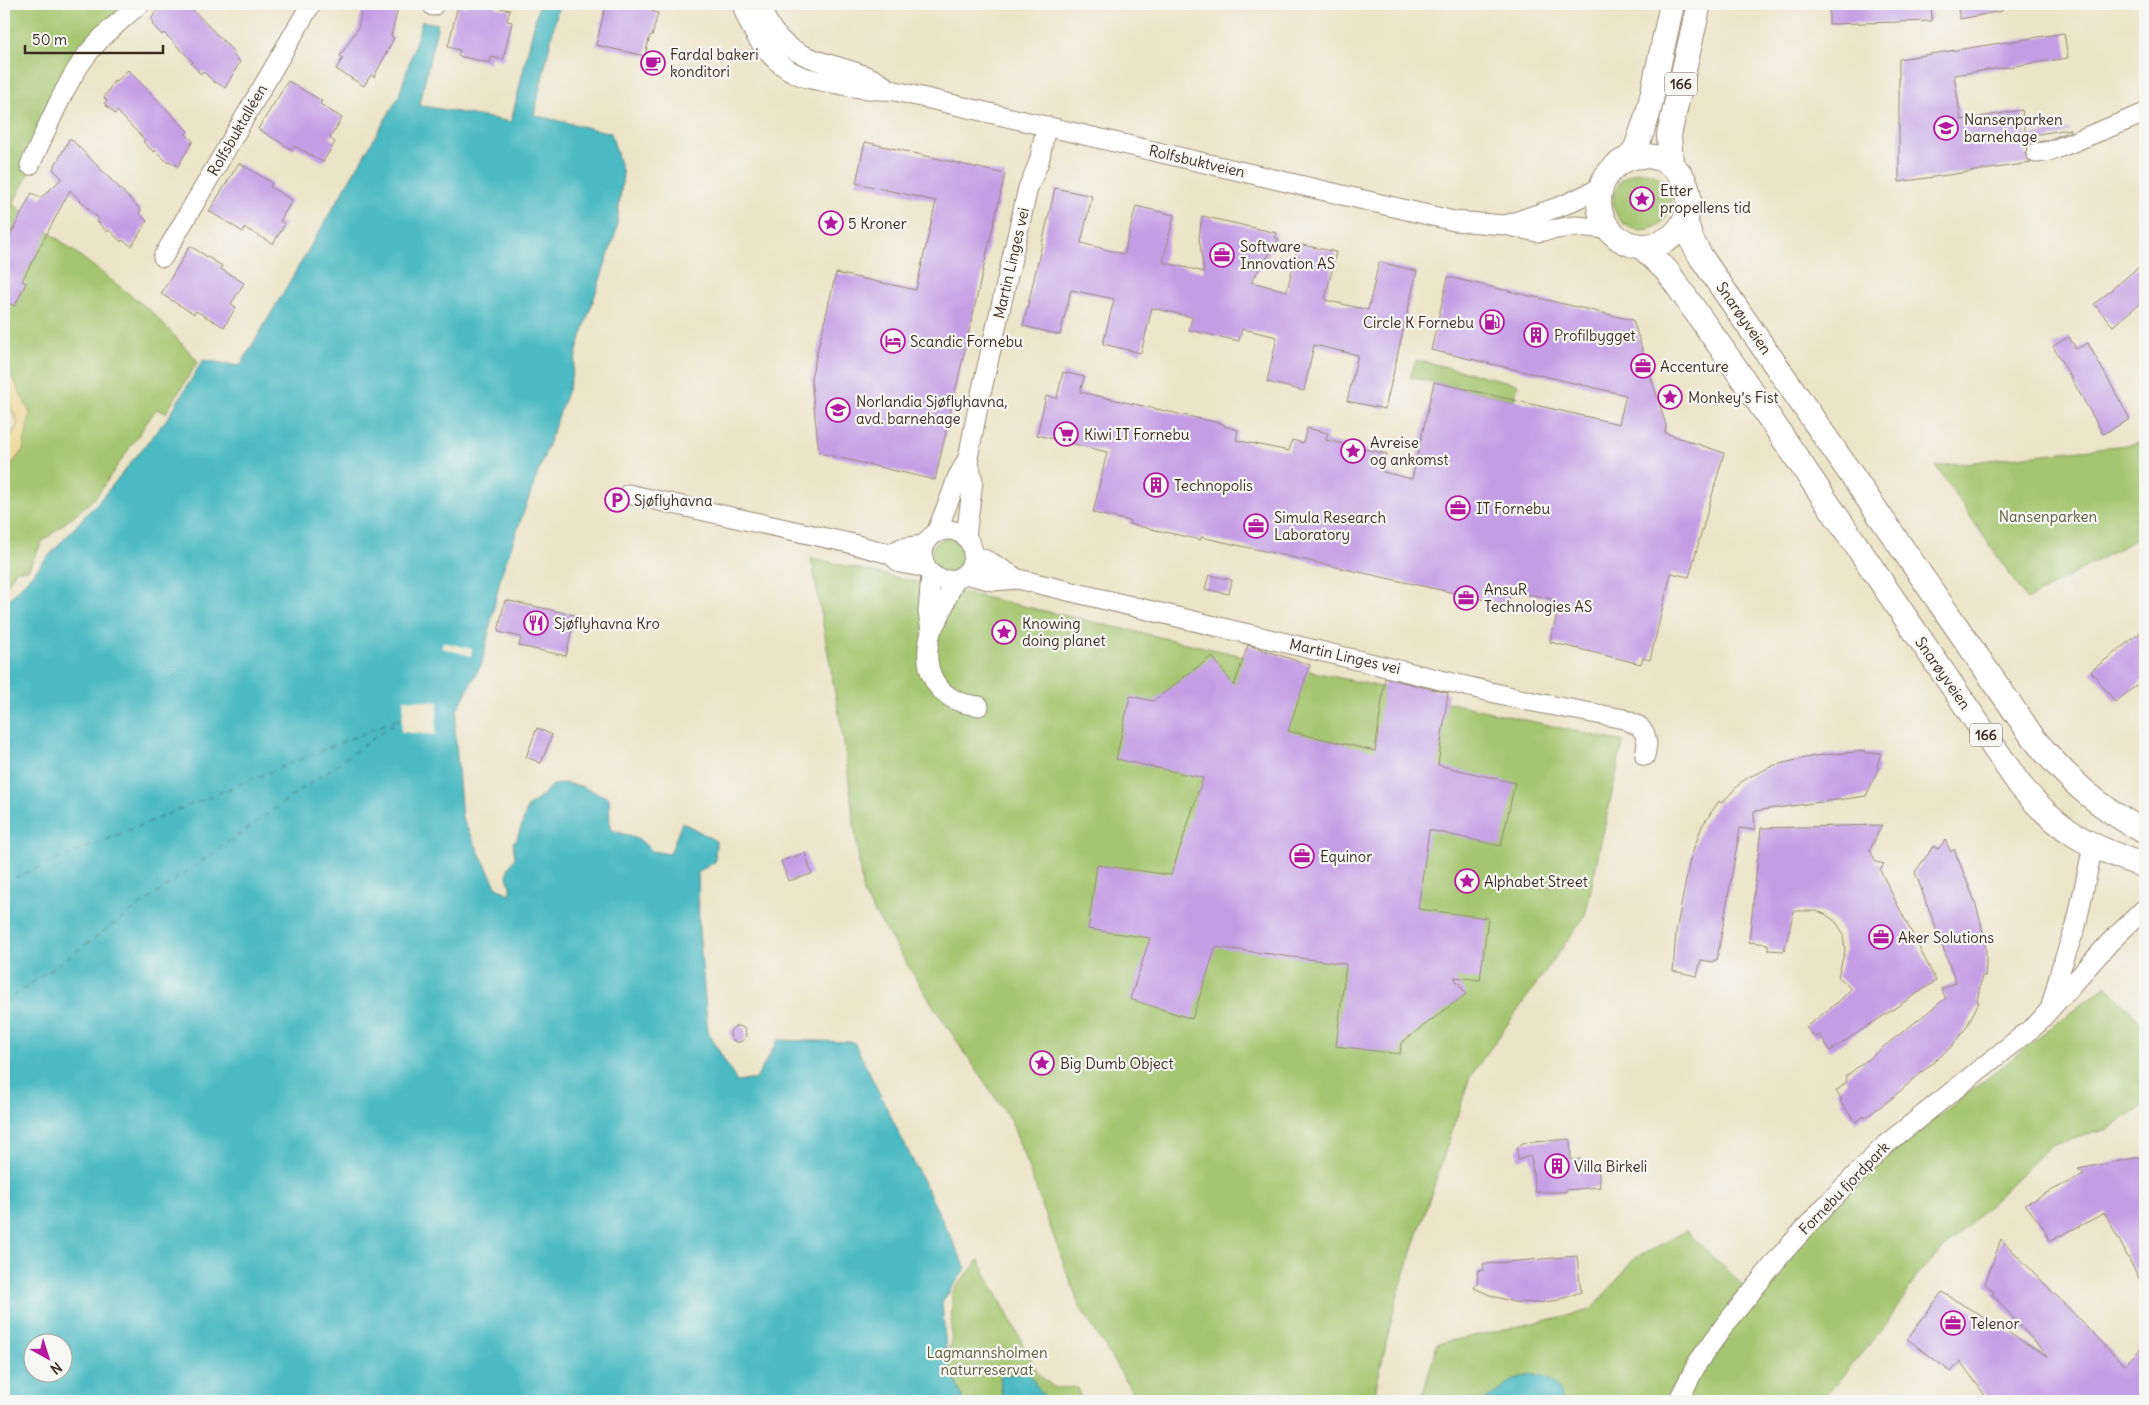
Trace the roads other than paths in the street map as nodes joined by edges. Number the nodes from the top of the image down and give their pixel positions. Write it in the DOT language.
graph roads {
  1 [pos="140,4"];
  2 [pos="311,4"];
  3 [pos="742,4"];
  4 [pos="761,4"];
  5 [pos="1672,4"];
  6 [pos="1699,4"];
  7 [pos="891,90"];
  8 [pos="2145,113"];
  9 [pos="1046,127"];
  10 [pos="2036,153"];
  11 [pos="1629,158"];
  12 [pos="1671,164"];
  13 [pos="30,166"];
  14 [pos="1600,188"];
  15 [pos="1685,220"];
  16 [pos="1505,225"];
  17 [pos="1608,229"];
  18 [pos="1642,247"];
  19 [pos="163,257"];
  20 [pos="968,458"];
  21 [pos="628,494"];
  22 [pos="966,536"];
  23 [pos="930,539"];
  24 [pos="890,554"];
  25 [pos="974,555"];
  26 [pos="928,571"];
  27 [pos="960,577"];
  28 [pos="1018,579"];
  29 [pos="931,631"];
  30 [pos="979,706"];
  31 [pos="1646,756"];
  32 [pos="2145,832"];
  33 [pos="2093,846"];
  34 [pos="2145,866"];
  35 [pos="2145,908"];
  36 [pos="2049,1012"];
  37 [pos="1678,1401"];
  1 -- 13 [label="street"];
  2 -- 19 [label="street, Rolfsbuktalléen"];
  3 -- 7 [label="street, Rolfsbuktveien"];
  4 -- 7 [label="street, Rolfsbuktveien"];
  5 -- 11 [label="main road, 166"];
  6 -- 12 [label="main road, 166"];
  7 -- 9 [label="street, Rolfsbuktveien"];
  8 -- 10 [label="street"];
  9 -- 16 [label="street, Rolfsbuktveien"];
  9 -- 20 [label="street, Martin Linges vei"];
  11 -- 12 [label="main road"];
  11 -- 14 [label="main road, 166"];
  12 -- 15 [label="main road, 166"];
  14 -- 16 [label="street, Rolfsbuktveien"];
  14 -- 17 [label="main road"];
  15 -- 18 [label="main road"];
  15 -- 32 [label="main road, Snarøyveien / 166"];
  16 -- 17 [label="street, Rolfsbuktveien"];
  17 -- 18 [label="main road, 166"];
  18 -- 33 [label="main road, Snarøyveien / 166"];
  20 -- 22 [label="street, Martin Linges vei"];
  20 -- 23 [label="street, Martin Linges vei"];
  21 -- 24 [label="street"];
  22 -- 23 [label="street"];
  22 -- 25 [label="street"];
  23 -- 24 [label="street"];
  23 -- 26 [label="street"];
  24 -- 26 [label="street"];
  25 -- 27 [label="street"];
  25 -- 28 [label="street, Martin Linges vei"];
  26 -- 27 [label="street"];
  26 -- 29 [label="street"];
  27 -- 28 [label="street, Martin Linges vei"];
  27 -- 29 [label="street"];
  28 -- 31 [label="street, Martin Linges vei"];
  29 -- 30 [label="street"];
  33 -- 34 [label="main road, Snarøyveien / 166"];
  33 -- 36 [label="street"];
  35 -- 36 [label="street, Fornebu fjordpark"];
  36 -- 37 [label="street, Fornebu fjordpark"];
}
